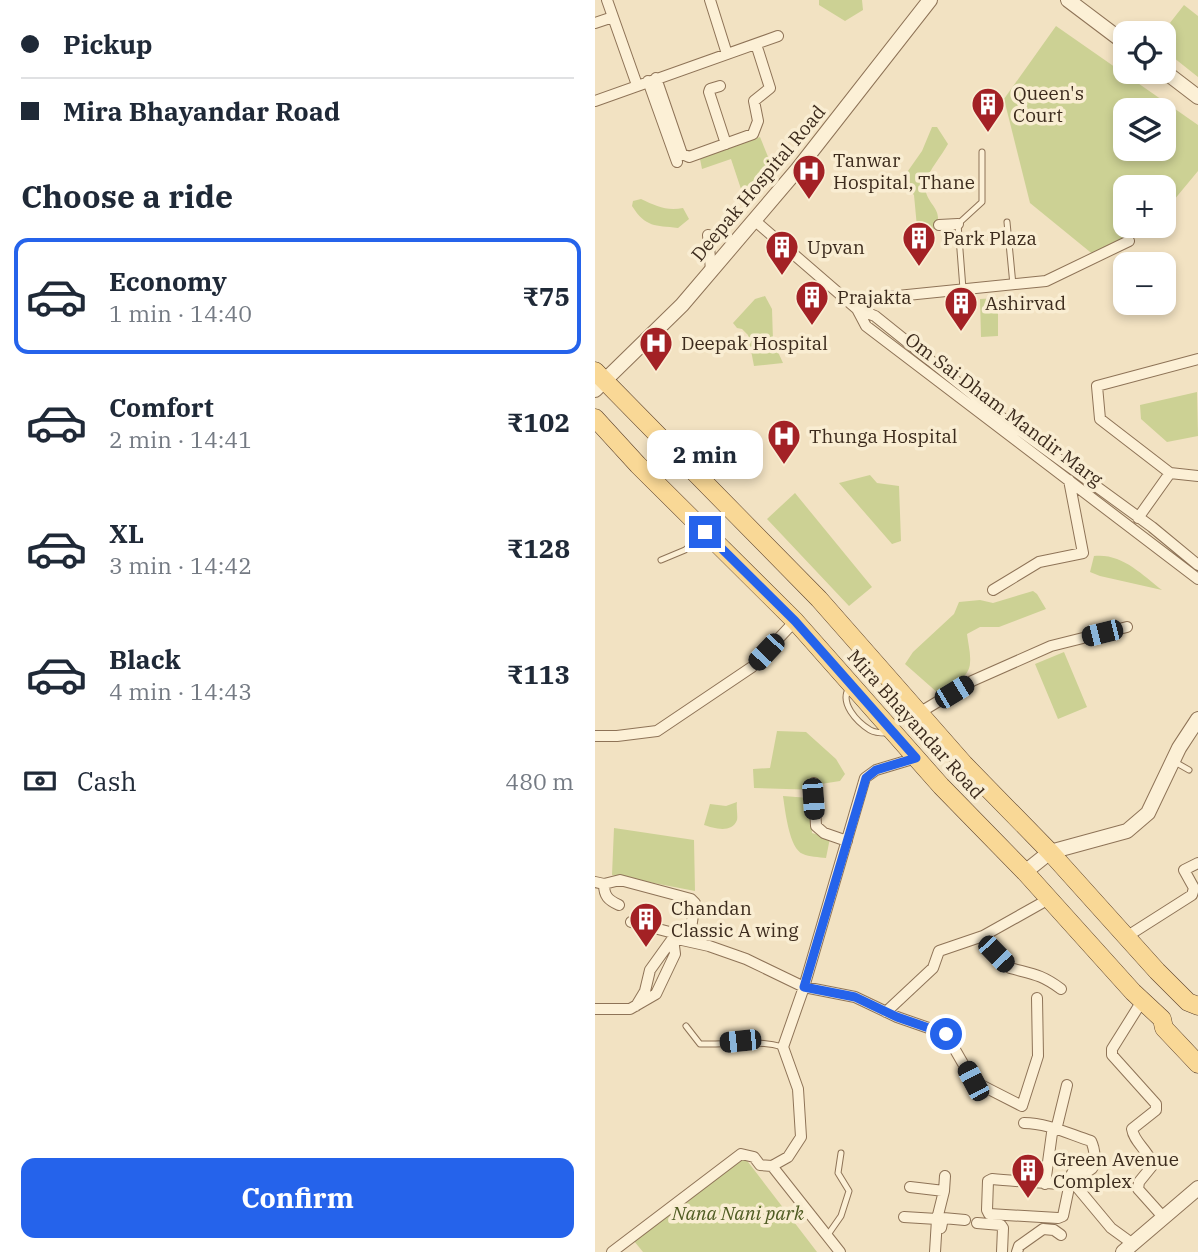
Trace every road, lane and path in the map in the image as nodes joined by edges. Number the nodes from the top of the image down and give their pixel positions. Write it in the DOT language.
graph roads {
  1 [pos="607,0"];
  2 [pos="710,0"];
  3 [pos="930,0"];
  4 [pos="1068,0"];
  5 [pos="610,18"];
  6 [pos="595,23"];
  7 [pos="1113,34"];
  8 [pos="778,36"];
  9 [pos="756,44"];
  10 [pos="727,54"];
  11 [pos="624,69"];
  12 [pos="1176,80"];
  13 [pos="647,82"];
  14 [pos="720,86"];
  15 [pos="1198,97"];
  16 [pos="595,101"];
  17 [pos="726,144"];
  18 [pos="982,152"];
  19 [pos="677,162"];
  20 [pos="754,220"];
  21 [pos="1007,222"];
  22 [pos="958,224"];
  23 [pos="939,225"];
  24 [pos="708,235"];
  25 [pos="1129,241"];
  26 [pos="711,270"];
  27 [pos="1013,285"];
  28 [pos="963,289"];
  29 [pos="852,305"];
  30 [pos="875,316"];
  31 [pos="866,326"];
  32 [pos="1198,359"];
  33 [pos="942,376"];
  34 [pos="598,381"];
  35 [pos="595,418"];
  36 [pos="1170,473"];
  37 [pos="1198,476"];
  38 [pos="1069,480"];
  39 [pos="1141,520"];
  40 [pos="705,532"];
  41 [pos="1137,532"];
  42 [pos="661,560"];
  43 [pos="1198,565"];
  44 [pos="1198,579"];
  45 [pos="993,590"];
  46 [pos="795,621"];
  47 [pos="1127,627"];
  48 [pos="919,713"];
  49 [pos="1198,719"];
  50 [pos="595,736"];
  51 [pos="916,758"];
  52 [pos="1173,761"];
  53 [pos="1189,770"];
  54 [pos="814,783"];
  55 [pos="847,841"];
  56 [pos="1051,852"];
  57 [pos="1198,863"];
  58 [pos="1025,872"];
  59 [pos="599,883"];
  60 [pos="1049,899"];
  61 [pos="619,905"];
  62 [pos="631,922"];
  63 [pos="983,936"];
  64 [pos="1126,937"];
  65 [pos="804,987"];
  66 [pos="1061,989"];
  67 [pos="1038,998"];
  68 [pos="1142,1002"];
  69 [pos="1195,1007"];
  70 [pos="595,1009"];
  71 [pos="886,1012"];
  72 [pos="1162,1019"];
  73 [pos="686,1026"];
  74 [pos="783,1047"];
  75 [pos="1198,1056"];
  76 [pos="1198,1065"];
  77 [pos="1067,1084"];
  78 [pos="1024,1123"];
  79 [pos="1056,1130"];
  80 [pos="841,1153"];
  81 [pos="772,1166"];
  82 [pos="945,1176"];
  83 [pos="1045,1184"];
  84 [pos="1069,1185"];
  85 [pos="910,1187"];
  86 [pos="1198,1188"];
  87 [pos="944,1191"];
  88 [pos="904,1217"];
  89 [pos="1164,1218"];
  90 [pos="937,1219"];
  91 [pos="827,1236"];
  92 [pos="1062,1236"];
  93 [pos="1128,1248"];
  94 [pos="612,1252"];
  95 [pos="840,1252"];
  96 [pos="935,1252"];
  97 [pos="941,1252"];
  98 [pos="1002,1252"];
  99 [pos="1017,1252"];
  1 -- 5 [label="street"];
  2 -- 10 [label="street"];
  3 -- 20 [label="street, Deepak Hospital Road"];
  4 -- 7 [label="street"];
  5 -- 6 [label="street"];
  5 -- 11 [label="street"];
  5 -- 13 [label="street"];
  8 -- 9 [label="street"];
  9 -- 10 [label="street"];
  9 -- 17 [label="street"];
  10 -- 13 [label="street"];
  12 -- 15 [label="street"];
  13 -- 16 [label="street"];
  13 -- 17 [label="street"];
  13 -- 19 [label="street"];
  14 -- 17 [label="street"];
  18 -- 22 [label="lane"];
  20 -- 26 [label="street, Deepak Hospital Road"];
  20 -- 29 [label="street, Om Sai Dham Mandir Marg"];
  21 -- 27 [label="lane"];
  22 -- 23 [label="street"];
  22 -- 28 [label="lane"];
  24 -- 26 [label="street"];
  25 -- 27 [label="street"];
  26 -- 34 [label="street, Deepak Hospital Road"];
  27 -- 28 [label="street"];
  28 -- 29 [label="street"];
  29 -- 30 [label="street, Om Sai Dham Mandir Marg"];
  29 -- 31 [label="street, Om Sai Dham Mandir Marg"];
  30 -- 31 [label="street"];
  30 -- 33 [label="street, Om Sai Dham Mandir Marg"];
  31 -- 33 [label="street, Om Sai Dham Mandir Marg"];
  32 -- 36 [label="street"];
  33 -- 38 [label="street, Om Sai Dham Mandir Marg"];
  33 -- 39 [label="street, Om Sai Dham Mandir Marg"];
  34 -- 48 [label="main road, Mira Bhayandar Road"];
  35 -- 40 [label="main road, Mira Bhayandar Road"];
  36 -- 37 [label="street"];
  36 -- 39 [label="street"];
  38 -- 41 [label="street, Om Sai Dham Mandir Marg"];
  38 -- 45 [label="street"];
  39 -- 41 [label="street"];
  39 -- 43 [label="street, Om Sai Dham Mandir Marg"];
  40 -- 42 [label="lane"];
  40 -- 46 [label="main road, Mira Bhayandar Road"];
  41 -- 44 [label="street, Om Sai Dham Mandir Marg"];
  46 -- 50 [label="street"];
  46 -- 51 [label="main road, Mira Bhayandar Road"];
  47 -- 48 [label="street"];
  48 -- 56 [label="main road, Mira Bhayandar Road"];
  49 -- 52 [label="street"];
  51 -- 55 [label="street"];
  51 -- 58 [label="main road, Mira Bhayandar Road"];
  52 -- 53 [label="lane"];
  52 -- 56 [label="street"];
  54 -- 55 [label="street"];
  55 -- 65 [label="street"];
  56 -- 58 [label="street"];
  56 -- 64 [label="main road, Mira Bhayandar Road"];
  57 -- 64 [label="street"];
  58 -- 60 [label="main road, Mira Bhayandar Road"];
  59 -- 61 [label="street"];
  59 -- 62 [label="street"];
  60 -- 63 [label="street"];
  60 -- 68 [label="main road, Mira Bhayandar Road"];
  63 -- 66 [label="street"];
  63 -- 71 [label="street"];
  64 -- 69 [label="main road, Mira Bhayandar Road"];
  65 -- 70 [label="street"];
  65 -- 71 [label="street"];
  65 -- 74 [label="street"];
  67 -- 71 [label="street"];
  68 -- 72 [label="main road, Mira Bhayandar Road"];
  68 -- 89 [label="street"];
  72 -- 75 [label="main road"];
  72 -- 76 [label="main road, Mira Bhayandar Road"];
  73 -- 74 [label="lane"];
  74 -- 81 [label="street"];
  77 -- 79 [label="street"];
  78 -- 79 [label="street"];
  79 -- 83 [label="street"];
  79 -- 84 [label="street"];
  80 -- 91 [label="lane"];
  81 -- 91 [label="street"];
  81 -- 94 [label="street"];
  82 -- 87 [label="street"];
  83 -- 84 [label="street"];
  83 -- 84 [label="street"];
  84 -- 93 [label="street"];
  85 -- 87 [label="street"];
  86 -- 89 [label="street"];
  87 -- 90 [label="street"];
  88 -- 90 [label="street"];
  89 -- 93 [label="street"];
  90 -- 96 [label="street"];
  91 -- 95 [label="street"];
  92 -- 99 [label="street"];
  97 -- 98 [label="street"];
}
